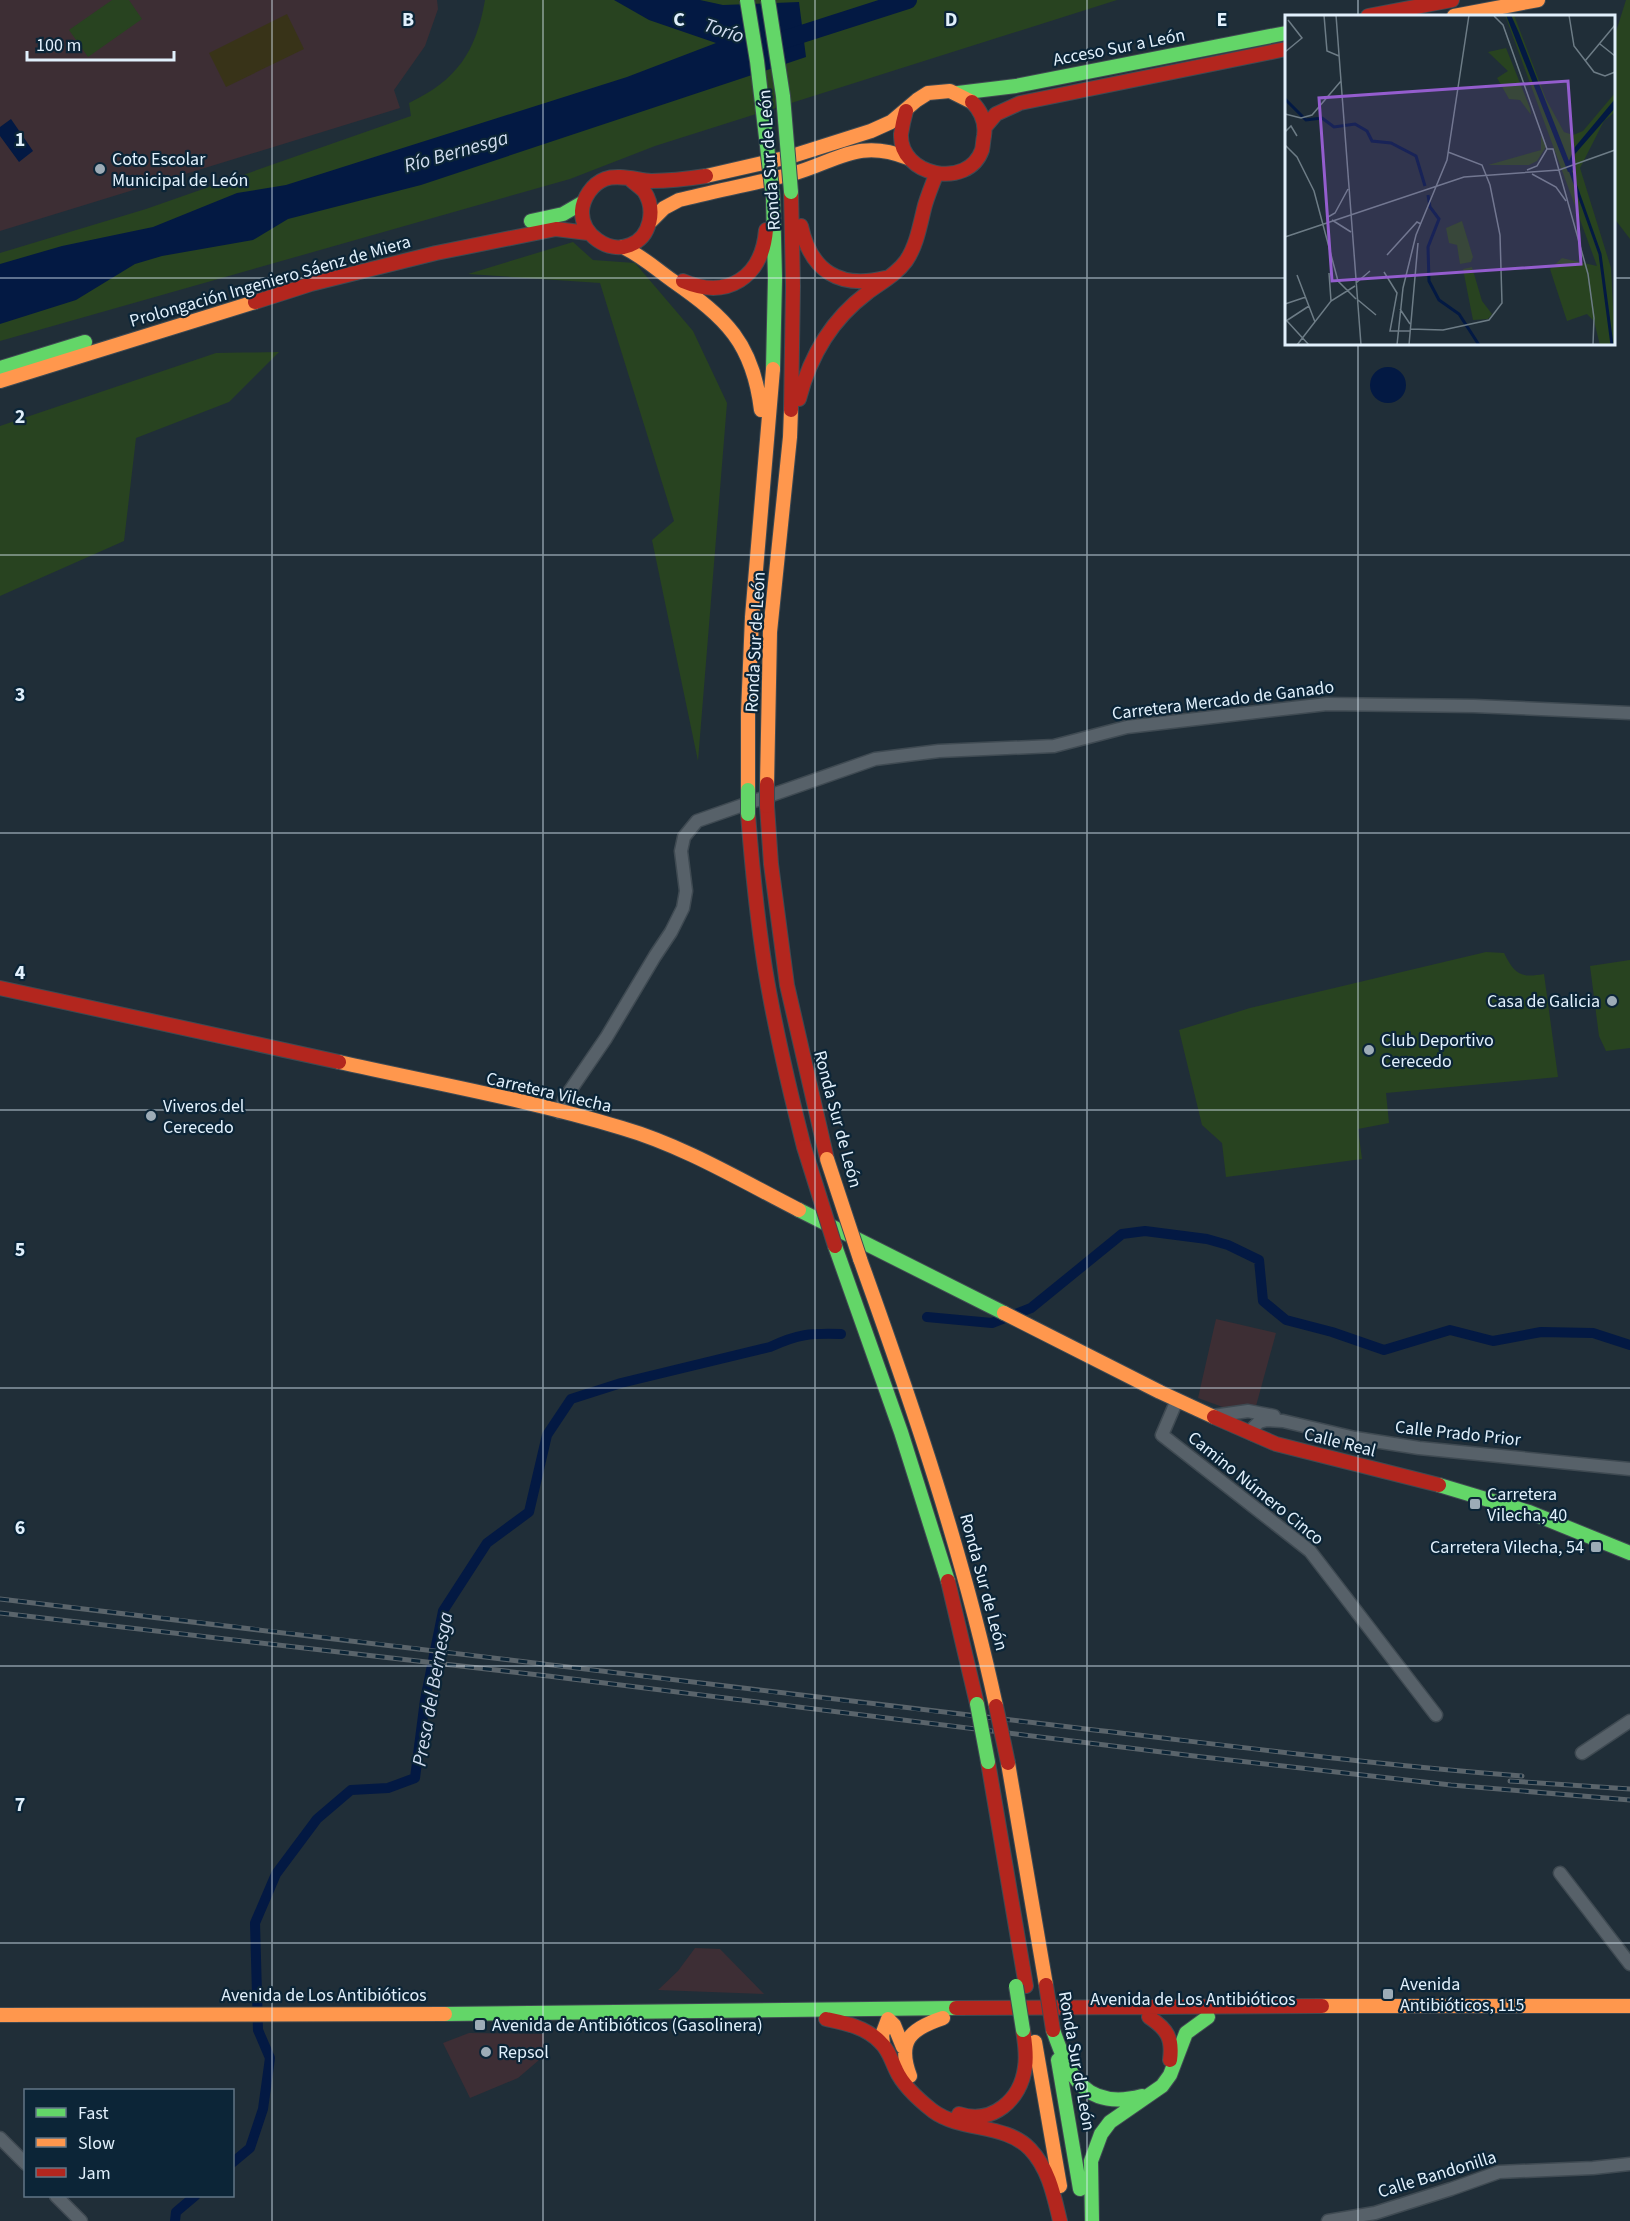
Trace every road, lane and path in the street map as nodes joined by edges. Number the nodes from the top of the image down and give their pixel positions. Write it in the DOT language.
graph roads {
  1 [pos="747,0"];
  2 [pos="768,0"];
  3 [pos="1452,0"];
  4 [pos="1538,0"];
  5 [pos="1373,15"];
  6 [pos="1459,15"];
  7 [pos="1285,33"];
  8 [pos="1285,50"];
  9 [pos="958,93"];
  10 [pos="906,111"];
  11 [pos="985,128"];
  12 [pos="908,158"];
  13 [pos="920,169"];
  14 [pos="936,175"];
  15 [pos="630,180"];
  16 [pos="791,192"];
  17 [pos="769,197"];
  18 [pos="582,203"];
  19 [pos="926,203"];
  20 [pos="648,227"];
  21 [pos="588,234"];
  22 [pos="623,247"];
  23 [pos="891,276"];
  24 [pos="0,368"];
  25 [pos="0,381"];
  26 [pos="790,437"];
  27 [pos="752,617"];
  28 [pos="1630,712"];
  29 [pos="0,988"];
  30 [pos="559,1112"];
  31 [pos="1053,1337"];
  32 [pos="1177,1400"];
  33 [pos="1248,1411"];
  34 [pos="1213,1416"];
  35 [pos="1283,1421"];
  36 [pos="1238,1428"];
  37 [pos="1252,1434"];
  38 [pos="1630,1469"];
  39 [pos="1630,1553"];
  40 [pos="1436,1715"];
  41 [pos="1630,1721"];
  42 [pos="1582,1753"];
  43 [pos="1560,1873"];
  44 [pos="1630,1964"];
  45 [pos="1509,2005"];
  46 [pos="1333,2006"];
  47 [pos="1630,2006"];
  48 [pos="1036,2007"];
  49 [pos="989,2008"];
  50 [pos="786,2009"];
  51 [pos="648,2013"];
  52 [pos="0,2015"];
  53 [pos="1408,2016"];
  54 [pos="1180,2017"];
  55 [pos="1208,2017"];
  56 [pos="1535,2017"];
  57 [pos="1630,2017"];
  58 [pos="943,2018"];
  59 [pos="1149,2018"];
  60 [pos="826,2019"];
  61 [pos="888,2019"];
  62 [pos="1028,2030"];
  63 [pos="1053,2030"];
  64 [pos="1177,2035"];
  65 [pos="883,2044"];
  66 [pos="903,2047"];
  67 [pos="0,2138"];
  68 [pos="24,2162"];
  69 [pos="1630,2164"];
  70 [pos="57,2197"];
  71 [pos="81,2221"];
  72 [pos="1060,2221"];
  73 [pos="1066,2221"];
  74 [pos="1090,2221"];
  75 [pos="1328,2221"];
  1 -- 17 [label="main road, Ronda Sur de León, bridge"];
  2 -- 16 [label="main road, Ronda Sur de León, bridge"];
  3 -- 5 [label="main road"];
  4 -- 6 [label="main road"];
  7 -- 9 [label="main road, Acceso Sur a León"];
  8 -- 11 [label="main road, Acceso Sur a León"];
  9 -- 10 [label="main road"];
  9 -- 11 [label="main road"];
  10 -- 12 [label="main road"];
  10 -- 15 [label="main road"];
  11 -- 14 [label="main road"];
  12 -- 13 [label="main road"];
  12 -- 20 [label="main road"];
  13 -- 14 [label="main road"];
  13 -- 19 [label="main road"];
  14 -- 19 [label="main road"];
  15 -- 18 [label="main road"];
  15 -- 20 [label="main road"];
  16 -- 23 [label="main road"];
  16 -- 26 [label="main road, Ronda Sur de León"];
  17 -- 20 [label="main road"];
  17 -- 27 [label="main road, Ronda Sur de León"];
  18 -- 21 [label="main road"];
  18 -- 24 [label="main road, Prolongación Ingeniero Sáenz de Miera"];
  19 -- 23 [label="main road"];
  20 -- 22 [label="main road"];
  21 -- 22 [label="main road"];
  21 -- 25 [label="main road, Prolongación Ingeniero Sáenz de Miera"];
  22 -- 27 [label="main road"];
  23 -- 26 [label="main road"];
  26 -- 63 [label="main road, Ronda Sur de León, bridge"];
  27 -- 62 [label="main road, Ronda Sur de León, bridge"];
  28 -- 30 [label="street, Carretera Mercado de Ganado"];
  29 -- 30 [label="main road, Carretera Vilecha"];
  30 -- 31 [label="main road, Carretera Vilecha"];
  31 -- 32 [label="main road, Calle Real"];
  32 -- 34 [label="main road, Calle Real"];
  32 -- 40 [label="street, Camino Número Cinco"];
  33 -- 34 [label="street, Calle Prado Prior"];
  33 -- 35 [label="street, Calle Prado Prior"];
  33 -- 36 [label="street"];
  34 -- 36 [label="main road, Calle Real"];
  35 -- 37 [label="street, Calle Prado Prior"];
  35 -- 38 [label="street, Calle Prado Prior"];
  36 -- 37 [label="main road, Calle Real"];
  37 -- 39 [label="main road, Calle Real"];
  41 -- 42 [label="street"];
  43 -- 44 [label="street"];
  45 -- 46 [label="main road, Avenida de Los Antibióticos"];
  45 -- 47 [label="main road, Avenida de Los Antibióticos"];
  45 -- 53 [label="main road"];
  45 -- 56 [label="main road"];
  46 -- 48 [label="main road, Avenida de Los Antibióticos"];
  46 -- 54 [label="main road"];
  48 -- 49 [label="main road, Avenida de Los Antibióticos"];
  48 -- 54 [label="main road"];
  49 -- 50 [label="main road, Avenida de Los Antibióticos"];
  49 -- 61 [label="main road"];
  50 -- 51 [label="main road, Avenida de Los Antibióticos"];
  50 -- 61 [label="main road"];
  51 -- 52 [label="main road, Avenida de Los Antibióticos"];
  51 -- 60 [label="main road, Avenida de Los Antibióticos"];
  53 -- 55 [label="main road, Avenida de Los Antibióticos"];
  53 -- 56 [label="main road, Avenida de Los Antibióticos"];
  54 -- 55 [label="main road, Avenida de Los Antibióticos"];
  54 -- 59 [label="main road, Avenida de Los Antibióticos"];
  54 -- 64 [label="main road"];
  55 -- 64 [label="main road"];
  56 -- 57 [label="main road, Avenida de Los Antibióticos"];
  58 -- 59 [label="main road, Avenida de Los Antibióticos"];
  58 -- 61 [label="main road, Avenida de Los Antibióticos"];
  58 -- 66 [label="main road"];
  59 -- 64 [label="main road"];
  60 -- 61 [label="main road, Avenida de Los Antibióticos"];
  60 -- 65 [label="main road"];
  61 -- 65 [label="main road"];
  61 -- 66 [label="main road"];
  62 -- 66 [label="main road"];
  62 -- 73 [label="main road, Ronda Sur de León"];
  63 -- 64 [label="main road"];
  63 -- 74 [label="main road, Ronda Sur de León"];
  64 -- 74 [label="main road"];
  65 -- 72 [label="main road"];
  67 -- 68 [label="street"];
  69 -- 75 [label="street, Calle Bandonilla"];
  70 -- 71 [label="street"];
}
